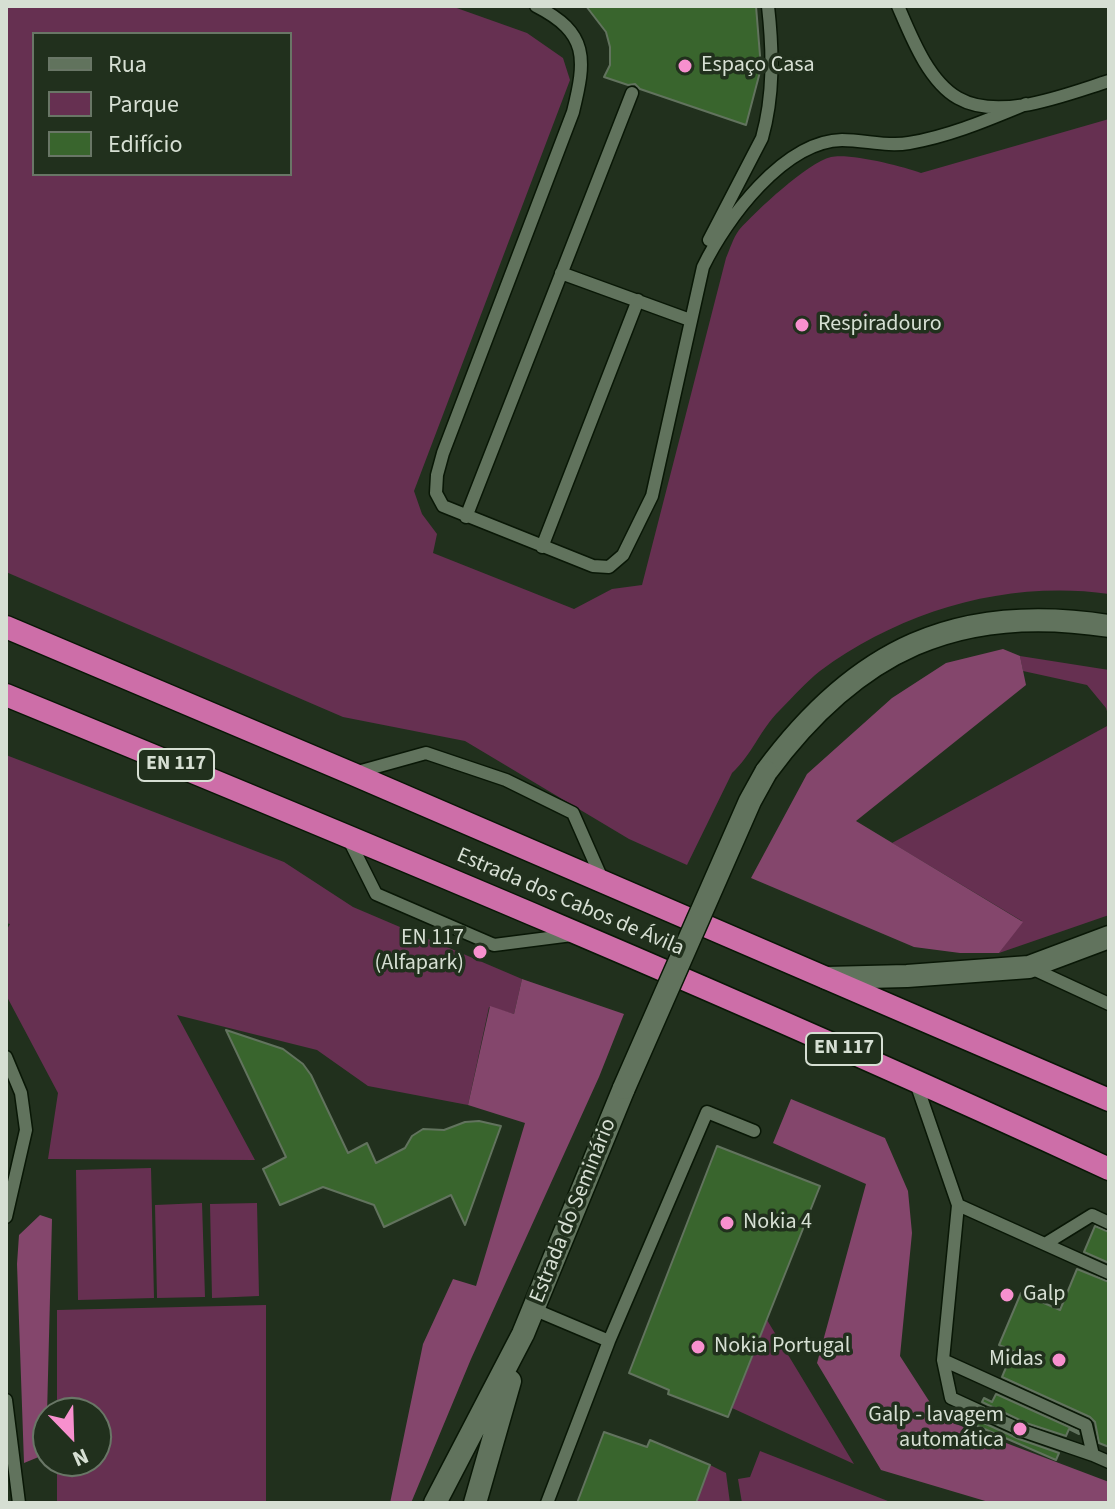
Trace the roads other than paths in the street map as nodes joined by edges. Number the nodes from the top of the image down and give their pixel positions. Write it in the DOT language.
graph roads {
  1 [pos="536,6"];
  2 [pos="768,6"];
  3 [pos="898,6"];
  4 [pos="1109,81"];
  5 [pos="632,93"];
  6 [pos="1026,104"];
  7 [pos="703,267"];
  8 [pos="561,273"];
  9 [pos="638,300"];
  10 [pos="690,320"];
  11 [pos="466,517"];
  12 [pos="542,547"];
  13 [pos="1109,626"];
  14 [pos="6,627"];
  15 [pos="6,695"];
  16 [pos="353,774"];
  17 [pos="346,835"];
  18 [pos="603,882"];
  19 [pos="577,934"];
  20 [pos="1109,937"];
  21 [pos="1029,967"];
  22 [pos="826,978"];
  23 [pos="1109,1004"];
  24 [pos="6,1057"];
  25 [pos="915,1080"];
  26 [pos="1109,1100"];
  27 [pos="754,1131"];
  28 [pos="1109,1169"];
  29 [pos="958,1205"];
  30 [pos="6,1217"];
  31 [pos="1109,1223"];
  32 [pos="1045,1244"];
  33 [pos="1109,1273"];
  34 [pos="533,1309"];
  35 [pos="523,1334"];
  36 [pos="609,1341"];
  37 [pos="943,1360"];
  38 [pos="6,1400"];
  39 [pos="1093,1455"];
  40 [pos="1109,1462"];
  41 [pos="14,1498"];
  42 [pos="435,1503"];
  43 [pos="475,1503"];
  44 [pos="547,1503"];
  1 -- 11 [label="lane"];
  2 -- 7 [label="lane"];
  3 -- 6 [label="lane"];
  4 -- 6 [label="lane"];
  5 -- 8 [label="lane"];
  6 -- 7 [label="lane"];
  7 -- 10 [label="lane"];
  8 -- 9 [label="lane"];
  8 -- 11 [label="lane"];
  9 -- 10 [label="lane"];
  9 -- 12 [label="lane"];
  10 -- 12 [label="lane"];
  11 -- 12 [label="lane"];
  13 -- 34 [label="street, Estrada do Seminário, bridge"];
  14 -- 16 [label="highway, Estrada dos Cabos de Ávila / EN 117"];
  15 -- 17 [label="highway, Estrada dos Cabos de Ávila / EN 117"];
  16 -- 18 [label="highway, Estrada dos Cabos de Ávila / EN 117"];
  16 -- 18 [label="lane"];
  17 -- 19 [label="highway, Estrada dos Cabos de Ávila / EN 117"];
  17 -- 19 [label="lane"];
  18 -- 22 [label="highway, Estrada dos Cabos de Ávila / EN 117"];
  19 -- 25 [label="highway, Estrada dos Cabos de Ávila / EN 117"];
  20 -- 21 [label="street"];
  21 -- 22 [label="street"];
  21 -- 23 [label="lane"];
  22 -- 26 [label="highway, Estrada dos Cabos de Ávila / EN 117"];
  24 -- 30 [label="lane"];
  25 -- 28 [label="highway, Estrada dos Cabos de Ávila / EN 117"];
  25 -- 29 [label="lane"];
  27 -- 36 [label="lane"];
  29 -- 32 [label="lane"];
  29 -- 37 [label="lane"];
  31 -- 32 [label="lane"];
  32 -- 33 [label="lane"];
  34 -- 35 [label="street, Estrada do Seminário"];
  34 -- 36 [label="lane"];
  35 -- 42 [label="street, Estrada do Seminário"];
  35 -- 43 [label="street, Estrada do Seminário"];
  36 -- 44 [label="lane"];
  37 -- 39 [label="lane"];
  37 -- 39 [label="lane"];
  38 -- 41 [label="lane"];
  39 -- 40 [label="lane"];
}
